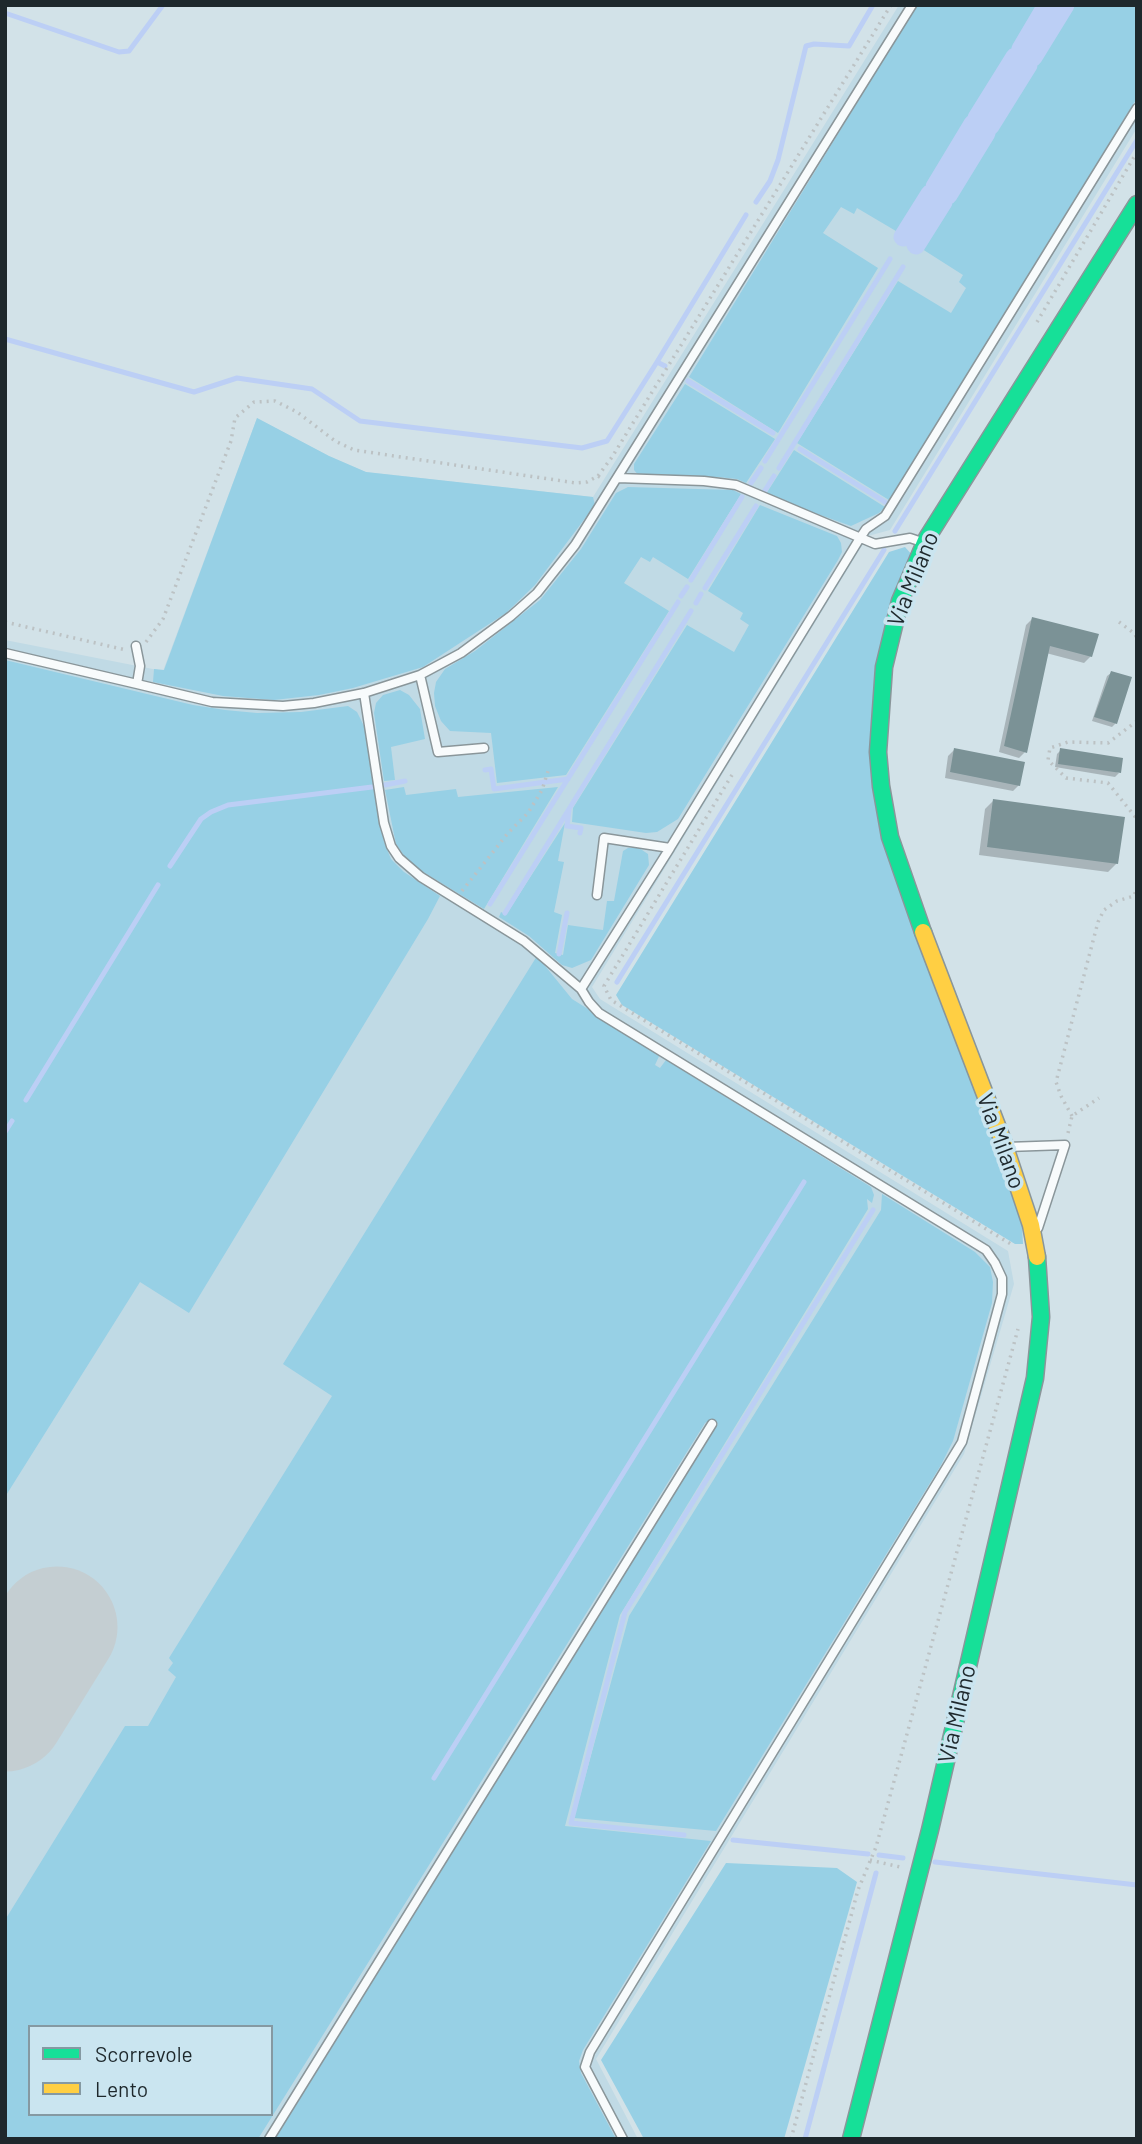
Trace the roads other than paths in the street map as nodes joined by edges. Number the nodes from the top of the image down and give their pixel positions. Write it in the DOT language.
graph roads {
  1 [pos="912,5"];
  2 [pos="1137,108"];
  3 [pos="1137,204"];
  4 [pos="618,478"];
  5 [pos="860,538"];
  6 [pos="925,543"];
  7 [pos="136,646"];
  8 [pos="5,653"];
  9 [pos="420,675"];
  10 [pos="137,684"];
  11 [pos="364,693"];
  12 [pos="484,748"];
  13 [pos="670,848"];
  14 [pos="597,895"];
  15 [pos="581,989"];
  16 [pos="1005,1147"];
  17 [pos="1034,1240"];
  18 [pos="712,1424"];
  19 [pos="269,2139"];
  20 [pos="623,2139"];
  21 [pos="851,2139"];
  1 -- 4 [label="lane"];
  2 -- 5 [label="lane"];
  3 -- 6 [label="street, Via Milano"];
  4 -- 5 [label="lane"];
  4 -- 9 [label="lane"];
  5 -- 6 [label="lane"];
  5 -- 13 [label="lane"];
  6 -- 16 [label="street, Via Milano"];
  7 -- 10 [label="lane"];
  8 -- 10 [label="lane"];
  9 -- 11 [label="lane"];
  9 -- 12 [label="lane"];
  10 -- 11 [label="lane"];
  11 -- 15 [label="lane"];
  13 -- 14 [label="lane"];
  13 -- 15 [label="lane"];
  15 -- 20 [label="lane"];
  16 -- 17 [label="street, Via Milano"];
  16 -- 17 [label="lane"];
  17 -- 21 [label="street, Via Milano"];
  18 -- 19 [label="lane"];
}
